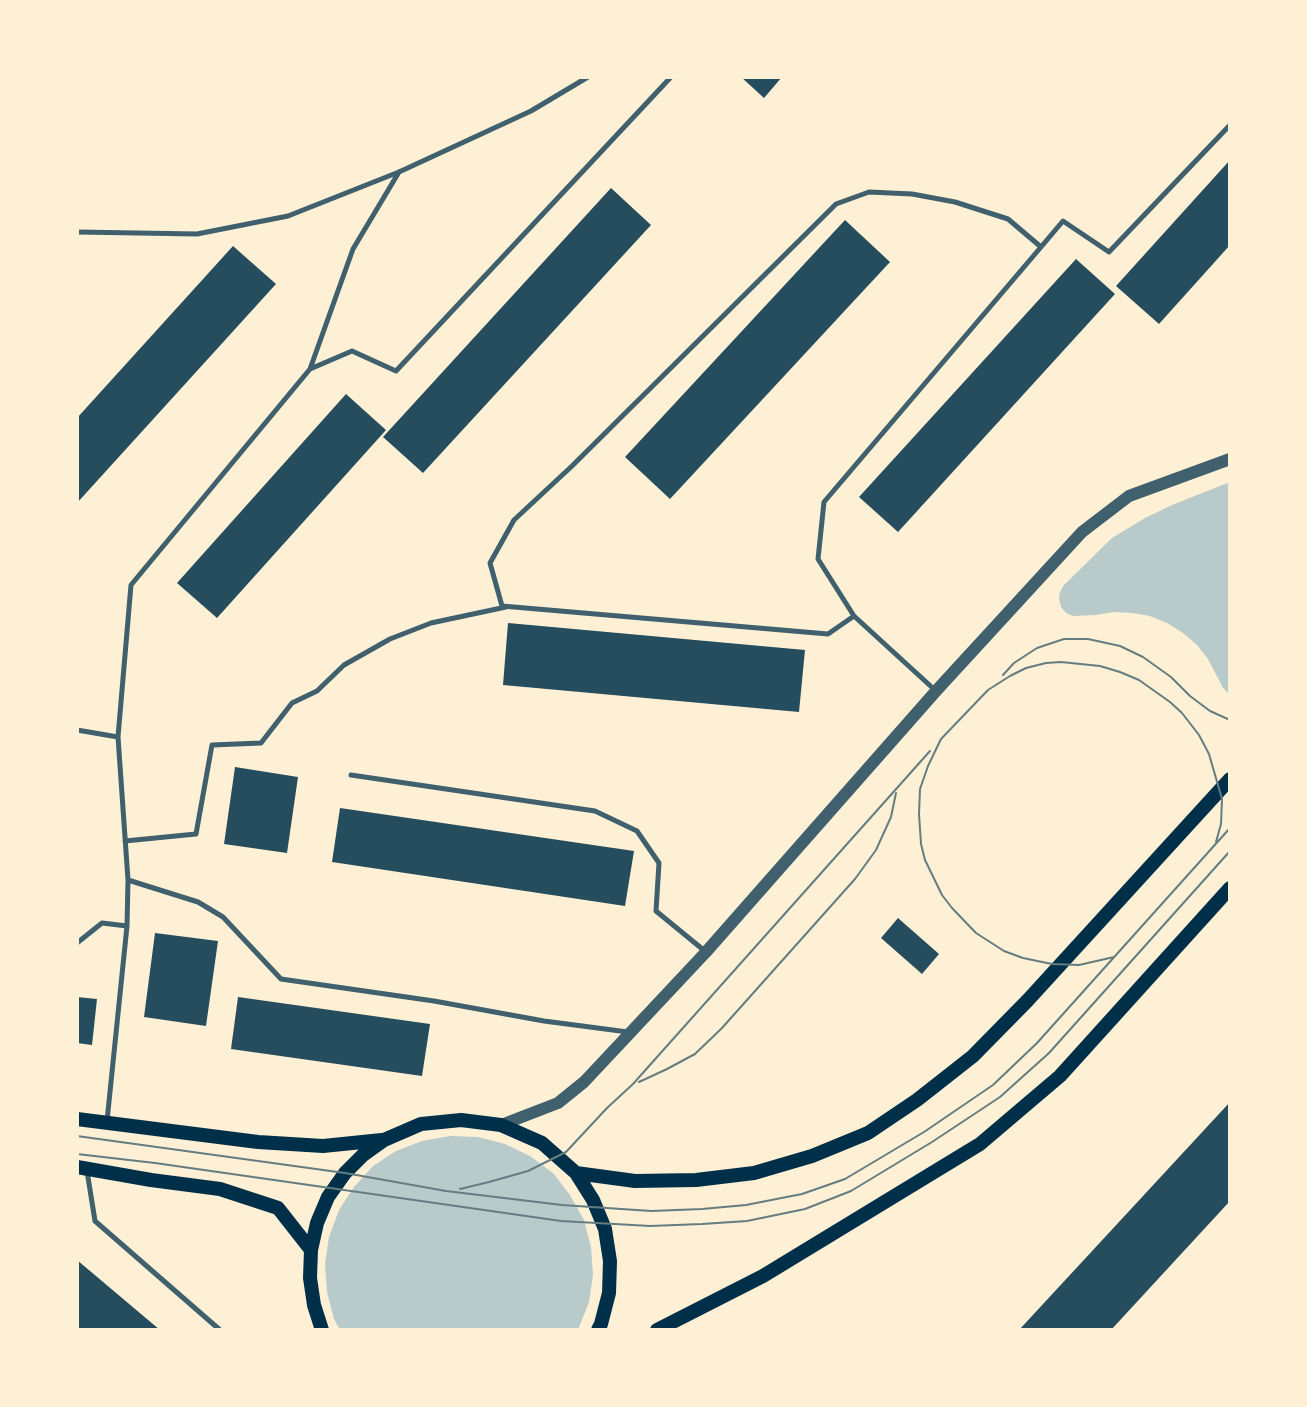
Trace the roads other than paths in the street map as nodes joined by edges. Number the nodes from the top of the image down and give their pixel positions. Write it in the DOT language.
graph roads {
  1 [pos="588,77"];
  2 [pos="671,77"];
  3 [pos="1230,125"];
  4 [pos="399,172"];
  5 [pos="77,232"];
  6 [pos="1041,247"];
  7 [pos="310,369"];
  8 [pos="1230,458"];
  9 [pos="508,607"];
  10 [pos="854,615"];
  11 [pos="936,691"];
  12 [pos="77,730"];
  13 [pos="118,737"];
  14 [pos="351,775"];
  15 [pos="1230,779"];
  16 [pos="125,841"];
  17 [pos="128,880"];
  18 [pos="1230,888"];
  19 [pos="127,926"];
  20 [pos="77,943"];
  21 [pos="706,952"];
  22 [pos="629,1033"];
  23 [pos="77,1119"];
  24 [pos="106,1124"];
  25 [pos="501,1125"];
  26 [pos="384,1140"];
  27 [pos="82,1168"];
  28 [pos="576,1173"];
  29 [pos="311,1250"];
  30 [pos="220,1330"];
  31 [pos="322,1330"];
  32 [pos="598,1330"];
  33 [pos="657,1330"];
  1 -- 4 [label="lane"];
  2 -- 7 [label="lane"];
  3 -- 6 [label="lane"];
  4 -- 5 [label="lane"];
  4 -- 7 [label="lane"];
  6 -- 9 [label="lane"];
  6 -- 10 [label="lane"];
  7 -- 13 [label="lane"];
  8 -- 11 [label="street"];
  9 -- 10 [label="lane"];
  9 -- 16 [label="lane"];
  10 -- 11 [label="lane"];
  11 -- 21 [label="street"];
  12 -- 13 [label="lane"];
  13 -- 16 [label="lane"];
  14 -- 21 [label="lane"];
  15 -- 28 [label="main road"];
  16 -- 17 [label="lane"];
  17 -- 19 [label="lane"];
  17 -- 22 [label="lane"];
  18 -- 33 [label="main road"];
  19 -- 20 [label="lane"];
  19 -- 24 [label="lane"];
  21 -- 22 [label="street"];
  22 -- 25 [label="street"];
  23 -- 24 [label="main road"];
  24 -- 26 [label="main road"];
  25 -- 26 [label="main road"];
  25 -- 28 [label="main road"];
  26 -- 29 [label="main road"];
  27 -- 29 [label="main road"];
  27 -- 30 [label="lane"];
  28 -- 32 [label="main road"];
  29 -- 31 [label="main road"];
}
